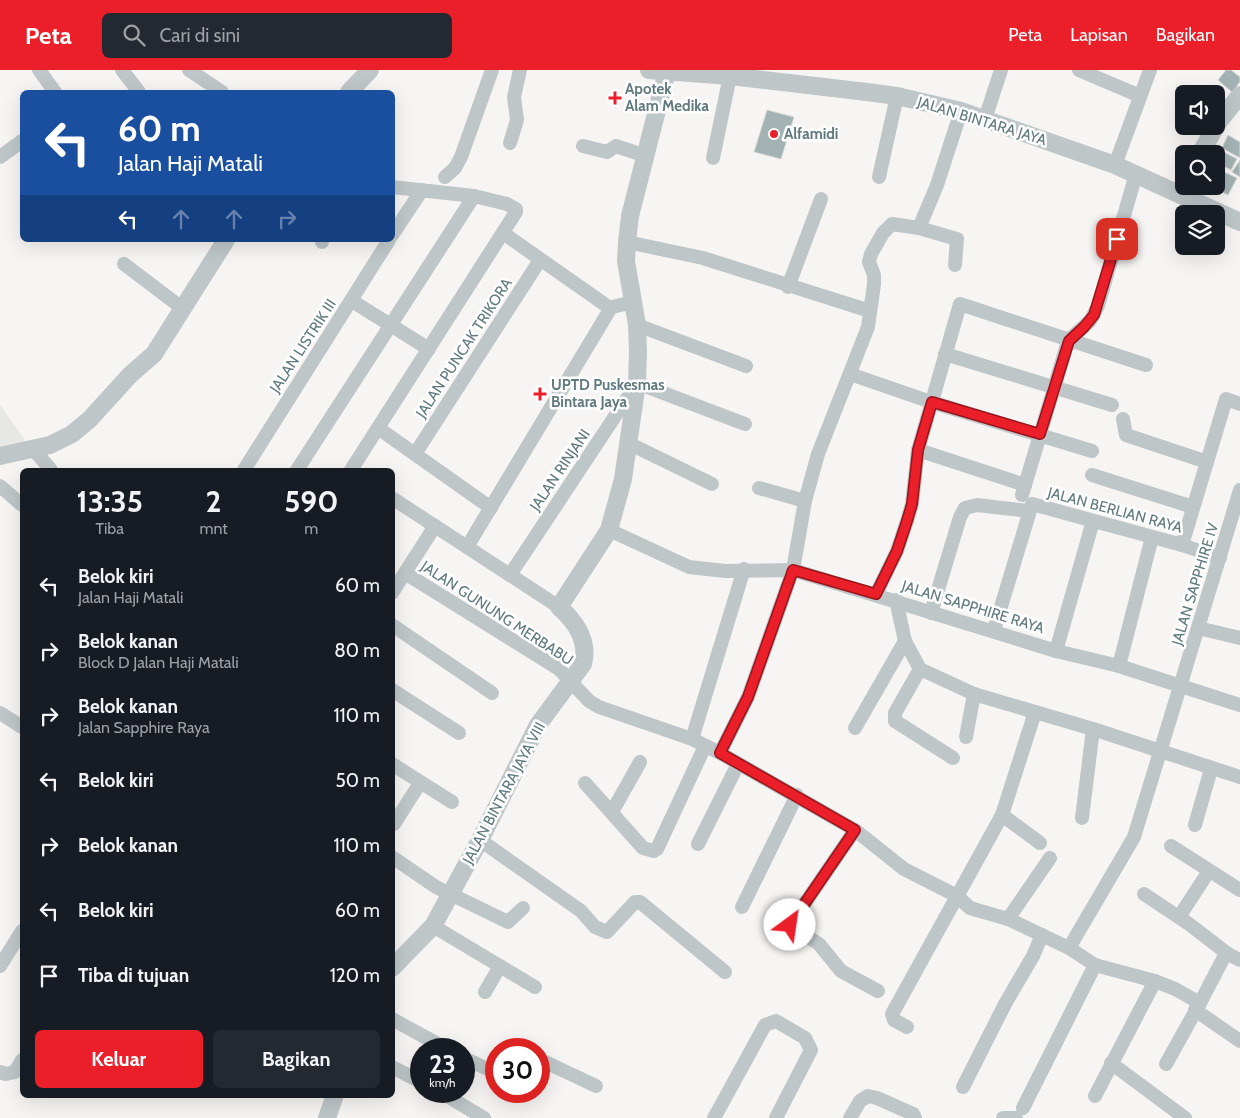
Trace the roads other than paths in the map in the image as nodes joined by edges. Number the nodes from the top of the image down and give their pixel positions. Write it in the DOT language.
graph roads {
  1 [pos="39,70"];
  2 [pos="122,70"];
  3 [pos="189,70"];
  4 [pos="370,70"];
  5 [pos="492,70"];
  6 [pos="520,70"];
  7 [pos="649,70"];
  8 [pos="668,70"];
  9 [pos="1001,70"];
  10 [pos="1080,70"];
  11 [pos="1150,70"];
  12 [pos="730,76"];
  13 [pos="54,90"];
  14 [pos="137,90"];
  15 [pos="219,90"];
  16 [pos="351,90"];
  17 [pos="1240,95"];
  18 [pos="897,96"];
  19 [pos="1140,96"];
  20 [pos="961,112"];
  21 [pos="1225,114"];
  22 [pos="985,119"];
  23 [pos="20,142"];
  24 [pos="510,143"];
  25 [pos="583,146"];
  26 [pos="0,156"];
  27 [pos="646,156"];
  28 [pos="713,158"];
  29 [pos="1115,165"];
  30 [pos="1136,174"];
  31 [pos="878,176"];
  32 [pos="445,177"];
  33 [pos="395,187"];
  34 [pos="1175,188"];
  35 [pos="422,190"];
  36 [pos="1191,195"];
  37 [pos="474,196"];
  38 [pos="821,199"];
  39 [pos="1240,222"];
  40 [pos="919,228"];
  41 [pos="395,230"];
  42 [pos="503,233"];
  43 [pos="225,242"];
  44 [pos="388,242"];
  45 [pos="627,242"];
  46 [pos="540,260"];
  47 [pos="124,264"];
  48 [pos="954,265"];
  49 [pos="788,287"];
  50 [pos="352,301"];
  51 [pos="632,302"];
  52 [pos="182,308"];
  53 [pos="609,308"];
  54 [pos="870,311"];
  55 [pos="636,325"];
  56 [pos="390,326"];
  57 [pos="1069,341"];
  58 [pos="429,349"];
  59 [pos="945,354"];
  60 [pos="1146,365"];
  61 [pos="746,366"];
  62 [pos="850,374"];
  63 [pos="636,383"];
  64 [pos="1054,386"];
  65 [pos="932,402"];
  66 [pos="1240,404"];
  67 [pos="1112,405"];
  68 [pos="1123,419"];
  69 [pos="745,424"];
  70 [pos="378,428"];
  71 [pos="1040,434"];
  72 [pos="628,443"];
  73 [pos="34,450"];
  74 [pos="918,450"];
  75 [pos="1092,451"];
  76 [pos="416,454"];
  77 [pos="0,456"];
  78 [pos="1207,462"];
  79 [pos="49,468"];
  80 [pos="245,468"];
  81 [pos="298,468"];
  82 [pos="352,468"];
  83 [pos="1092,475"];
  84 [pos="0,478"];
  85 [pos="712,484"];
  86 [pos="0,486"];
  87 [pos="759,488"];
  88 [pos="1240,490"];
  89 [pos="20,493"];
  90 [pos="395,500"];
  91 [pos="805,500"];
  92 [pos="20,502"];
  93 [pos="1194,507"];
  94 [pos="491,508"];
  95 [pos="1029,511"];
  96 [pos="1093,521"];
  97 [pos="436,526"];
  98 [pos="609,530"];
  99 [pos="1152,537"];
  100 [pos="1182,545"];
  101 [pos="467,546"];
  102 [pos="1220,558"];
  103 [pos="744,569"];
  104 [pos="793,570"];
  105 [pos="406,573"];
  106 [pos="510,575"];
  107 [pos="395,589"];
  108 [pos="876,594"];
  109 [pos="896,600"];
  110 [pos="559,607"];
  111 [pos="931,613"];
  112 [pos="395,627"];
  113 [pos="1198,628"];
  114 [pos="994,630"];
  115 [pos="1240,638"];
  116 [pos="906,641"];
  117 [pos="1056,651"];
  118 [pos="1118,666"];
  119 [pos="920,669"];
  120 [pos="571,680"];
  121 [pos="1181,687"];
  122 [pos="395,692"];
  123 [pos="492,693"];
  124 [pos="974,694"];
  125 [pos="1240,705"];
  126 [pos="1035,712"];
  127 [pos="0,713"];
  128 [pos="20,725"];
  129 [pos="855,728"];
  130 [pos="1093,729"];
  131 [pos="459,733"];
  132 [pos="966,737"];
  133 [pos="692,739"];
  134 [pos="705,746"];
  135 [pos="1161,752"];
  136 [pos="720,753"];
  137 [pos="953,758"];
  138 [pos="640,762"];
  139 [pos="738,764"];
  140 [pos="395,766"];
  141 [pos="1211,768"];
  142 [pos="1240,777"];
  143 [pos="420,783"];
  144 [pos="585,783"];
  145 [pos="796,796"];
  146 [pos="452,802"];
  147 [pos="612,812"];
  148 [pos="1002,815"];
  149 [pos="1082,818"];
  150 [pos="395,822"];
  151 [pos="1195,825"];
  152 [pos="855,830"];
  153 [pos="480,840"];
  154 [pos="1040,842"];
  155 [pos="698,844"];
  156 [pos="1171,846"];
  157 [pos="1050,858"];
  158 [pos="395,859"];
  159 [pos="1209,871"];
  160 [pos="1240,890"];
  161 [pos="450,894"];
  162 [pos="1144,894"];
  163 [pos="957,896"];
  164 [pos="742,907"];
  165 [pos="522,908"];
  166 [pos="1179,917"];
  167 [pos="1008,919"];
  168 [pos="433,926"];
  169 [pos="1042,935"];
  170 [pos="20,939"];
  171 [pos="1070,948"];
  172 [pos="1234,957"];
  173 [pos="395,965"];
  174 [pos="1095,965"];
  175 [pos="0,966"];
  176 [pos="500,966"];
  177 [pos="725,972"];
  178 [pos="1155,981"];
  179 [pos="535,987"];
  180 [pos="878,991"];
  181 [pos="485,992"];
  182 [pos="1197,1007"];
  183 [pos="395,1021"];
  184 [pos="907,1027"];
  185 [pos="427,1038"];
  186 [pos="1240,1041"];
  187 [pos="20,1063"];
  188 [pos="1110,1063"];
  189 [pos="550,1064"];
  190 [pos="1166,1064"];
  191 [pos="395,1069"];
  192 [pos="0,1072"];
  193 [pos="410,1076"];
  194 [pos="596,1086"];
  195 [pos="963,1087"];
  196 [pos="1095,1096"];
  197 [pos="334,1098"];
  198 [pos="459,1103"];
  199 [pos="1019,1113"];
  200 [pos="327,1118"];
  201 [pos="484,1118"];
  202 [pos="714,1118"];
  203 [pos="776,1118"];
  204 [pos="850,1118"];
  205 [pos="915,1118"];
  206 [pos="1003,1118"];
  207 [pos="1185,1118"];
  1 -- 13 [label="street"];
  2 -- 14 [label="street"];
  3 -- 15 [label="street"];
  4 -- 16 [label="street"];
  5 -- 32 [label="street"];
  6 -- 24 [label="street"];
  7 -- 8 [label="street, JALAN BINTARA JAYA"];
  8 -- 12 [label="street, JALAN BINTARA JAYA"];
  8 -- 27 [label="street"];
  9 -- 22 [label="street"];
  10 -- 19 [label="street"];
  11 -- 19 [label="street"];
  12 -- 18 [label="street, JALAN BINTARA JAYA"];
  12 -- 28 [label="street"];
  17 -- 21 [label="street"];
  18 -- 20 [label="street, JALAN BINTARA JAYA"];
  18 -- 31 [label="street"];
  19 -- 29 [label="street"];
  20 -- 22 [label="street, JALAN BINTARA JAYA"];
  20 -- 40 [label="street"];
  22 -- 29 [label="street, JALAN BINTARA JAYA"];
  23 -- 26 [label="street"];
  25 -- 27 [label="street"];
  27 -- 45 [label="street"];
  29 -- 30 [label="street, JALAN BINTARA JAYA"];
  30 -- 34 [label="street, JALAN BINTARA JAYA"];
  30 -- 57 [label="street"];
  33 -- 35 [label="street"];
  35 -- 37 [label="street"];
  35 -- 41 [label="street"];
  36 -- 39 [label="street, JALAN BINTARA JAYA"];
  37 -- 42 [label="street"];
  37 -- 56 [label="street"];
  38 -- 49 [label="street"];
  40 -- 48 [label="street"];
  40 -- 54 [label="street"];
  42 -- 46 [label="street"];
  42 -- 58 [label="street"];
  43 -- 52 [label="street"];
  44 -- 50 [label="street, JALAN LISTRIK III"];
  45 -- 49 [label="street"];
  45 -- 51 [label="street"];
  46 -- 53 [label="street"];
  46 -- 76 [label="street, JALAN PUNCAK TRIKORA"];
  47 -- 52 [label="street"];
  49 -- 54 [label="street"];
  50 -- 56 [label="street"];
  50 -- 80 [label="street, JALAN LISTRIK III"];
  51 -- 53 [label="street"];
  51 -- 55 [label="street"];
  52 -- 73 [label="street"];
  53 -- 94 [label="street"];
  54 -- 62 [label="street"];
  55 -- 61 [label="street"];
  55 -- 63 [label="street"];
  56 -- 58 [label="street"];
  56 -- 81 [label="street"];
  57 -- 59 [label="street"];
  57 -- 60 [label="street"];
  57 -- 64 [label="street"];
  58 -- 70 [label="street"];
  59 -- 64 [label="street"];
  59 -- 65 [label="street"];
  62 -- 65 [label="street"];
  62 -- 91 [label="street"];
  63 -- 69 [label="street"];
  63 -- 72 [label="street"];
  63 -- 106 [label="street, JALAN RINJANI"];
  64 -- 67 [label="street"];
  64 -- 71 [label="street"];
  65 -- 71 [label="street"];
  65 -- 74 [label="street"];
  66 -- 78 [label="street"];
  68 -- 78 [label="street"];
  70 -- 76 [label="street"];
  70 -- 82 [label="street"];
  71 -- 74 [label="street"];
  71 -- 75 [label="street"];
  72 -- 85 [label="street"];
  72 -- 98 [label="street"];
  73 -- 77 [label="street"];
  73 -- 79 [label="street"];
  74 -- 108 [label="street"];
  76 -- 94 [label="street"];
  78 -- 93 [label="street"];
  83 -- 93 [label="street"];
  84 -- 89 [label="street"];
  86 -- 92 [label="street"];
  87 -- 91 [label="street"];
  88 -- 102 [label="street, JALAN SAPPHIRE IV"];
  90 -- 97 [label="street"];
  91 -- 104 [label="street"];
  93 -- 100 [label="street"];
  94 -- 101 [label="street"];
  95 -- 96 [label="street, JALAN BERLIAN RAYA"];
  95 -- 111 [label="street, JALAN BERLIAN RAYA"];
  95 -- 114 [label="street"];
  96 -- 99 [label="street, JALAN BERLIAN RAYA"];
  96 -- 117 [label="street"];
  97 -- 101 [label="street"];
  97 -- 105 [label="street"];
  98 -- 103 [label="street, JALAN SAPPHIRE RAYA"];
  98 -- 110 [label="street"];
  99 -- 100 [label="street, JALAN BERLIAN RAYA"];
  99 -- 118 [label="street"];
  100 -- 102 [label="street, JALAN BERLIAN RAYA"];
  101 -- 106 [label="street"];
  102 -- 113 [label="street, JALAN SAPPHIRE IV"];
  103 -- 104 [label="street, JALAN SAPPHIRE RAYA"];
  103 -- 133 [label="street"];
  104 -- 108 [label="street, JALAN SAPPHIRE RAYA"];
  104 -- 136 [label="street"];
  105 -- 107 [label="street"];
  105 -- 120 [label="street, JALAN GUNUNG MERBABU"];
  106 -- 110 [label="street"];
  108 -- 109 [label="street, JALAN SAPPHIRE RAYA"];
  109 -- 111 [label="street, JALAN SAPPHIRE RAYA"];
  109 -- 116 [label="street"];
  110 -- 120 [label="street, JALAN BINTARA JAYA VIII"];
  111 -- 114 [label="street, JALAN SAPPHIRE RAYA"];
  112 -- 123 [label="street"];
  113 -- 115 [label="street"];
  113 -- 121 [label="street, JALAN SAPPHIRE IV"];
  114 -- 117 [label="street, JALAN SAPPHIRE RAYA"];
  116 -- 119 [label="street"];
  116 -- 129 [label="street"];
  117 -- 118 [label="street, JALAN SAPPHIRE RAYA"];
  118 -- 121 [label="street, JALAN SAPPHIRE RAYA"];
  119 -- 124 [label="street"];
  119 -- 137 [label="street"];
  120 -- 133 [label="street, JALAN GUNUNG MERBABU"];
  120 -- 153 [label="street, JALAN BINTARA JAYA VIII"];
  121 -- 125 [label="street, JALAN SAPPHIRE RAYA"];
  121 -- 135 [label="street, JALAN SAPPHIRE IV"];
  122 -- 131 [label="street"];
  124 -- 126 [label="street"];
  124 -- 132 [label="street"];
  126 -- 130 [label="street"];
  126 -- 148 [label="street"];
  127 -- 128 [label="street"];
  130 -- 135 [label="street"];
  130 -- 149 [label="street"];
  133 -- 134 [label="street, JALAN GUNUNG MERBABU"];
  134 -- 136 [label="street, JALAN GUNUNG MERBABU"];
  134 -- 147 [label="street"];
  135 -- 141 [label="street"];
  135 -- 171 [label="street, JALAN SAPPHIRE IV"];
  136 -- 139 [label="street, JALAN GUNUNG MERBABU"];
  138 -- 147 [label="street"];
  139 -- 145 [label="street, JALAN GUNUNG MERBABU"];
  139 -- 155 [label="street"];
  140 -- 143 [label="street"];
  141 -- 142 [label="street"];
  141 -- 151 [label="street"];
  143 -- 146 [label="street"];
  143 -- 150 [label="street"];
  144 -- 147 [label="street"];
  145 -- 152 [label="street, JALAN GUNUNG MERBABU"];
  145 -- 164 [label="street"];
  148 -- 154 [label="street"];
  148 -- 163 [label="street"];
  152 -- 163 [label="street, JALAN GUNUNG MERBABU"];
  152 -- 180 [label="street"];
  153 -- 161 [label="street, JALAN BINTARA JAYA VIII"];
  153 -- 177 [label="street"];
  156 -- 159 [label="street"];
  157 -- 167 [label="street"];
  158 -- 161 [label="street"];
  159 -- 160 [label="street"];
  159 -- 166 [label="street"];
  161 -- 165 [label="street"];
  161 -- 168 [label="street, JALAN BINTARA JAYA VIII"];
  162 -- 166 [label="street"];
  163 -- 167 [label="street, JALAN GUNUNG MERBABU"];
  163 -- 184 [label="street"];
  166 -- 172 [label="street"];
  167 -- 169 [label="street, JALAN GUNUNG MERBABU"];
  168 -- 173 [label="street, JALAN BINTARA JAYA VIII"];
  168 -- 176 [label="street"];
  169 -- 171 [label="street, JALAN GUNUNG MERBABU"];
  169 -- 195 [label="street"];
  170 -- 175 [label="street"];
  171 -- 174 [label="street, JALAN GUNUNG MERBABU"];
  172 -- 182 [label="street"];
  174 -- 178 [label="street, JALAN GUNUNG MERBABU"];
  174 -- 199 [label="street"];
  176 -- 179 [label="street"];
  176 -- 181 [label="street"];
  178 -- 182 [label="street, JALAN GUNUNG MERBABU"];
  178 -- 188 [label="street"];
  182 -- 186 [label="street, JALAN GUNUNG MERBABU"];
  182 -- 190 [label="street"];
  183 -- 185 [label="street"];
  187 -- 192 [label="street"];
  188 -- 196 [label="street"];
  188 -- 207 [label="street"];
  189 -- 194 [label="street"];
  191 -- 193 [label="street"];
  197 -- 200 [label="street"];
  198 -- 201 [label="street"];
  199 -- 206 [label="street"];
  202 -- 203 [label="street"];
  204 -- 205 [label="street"];
}
